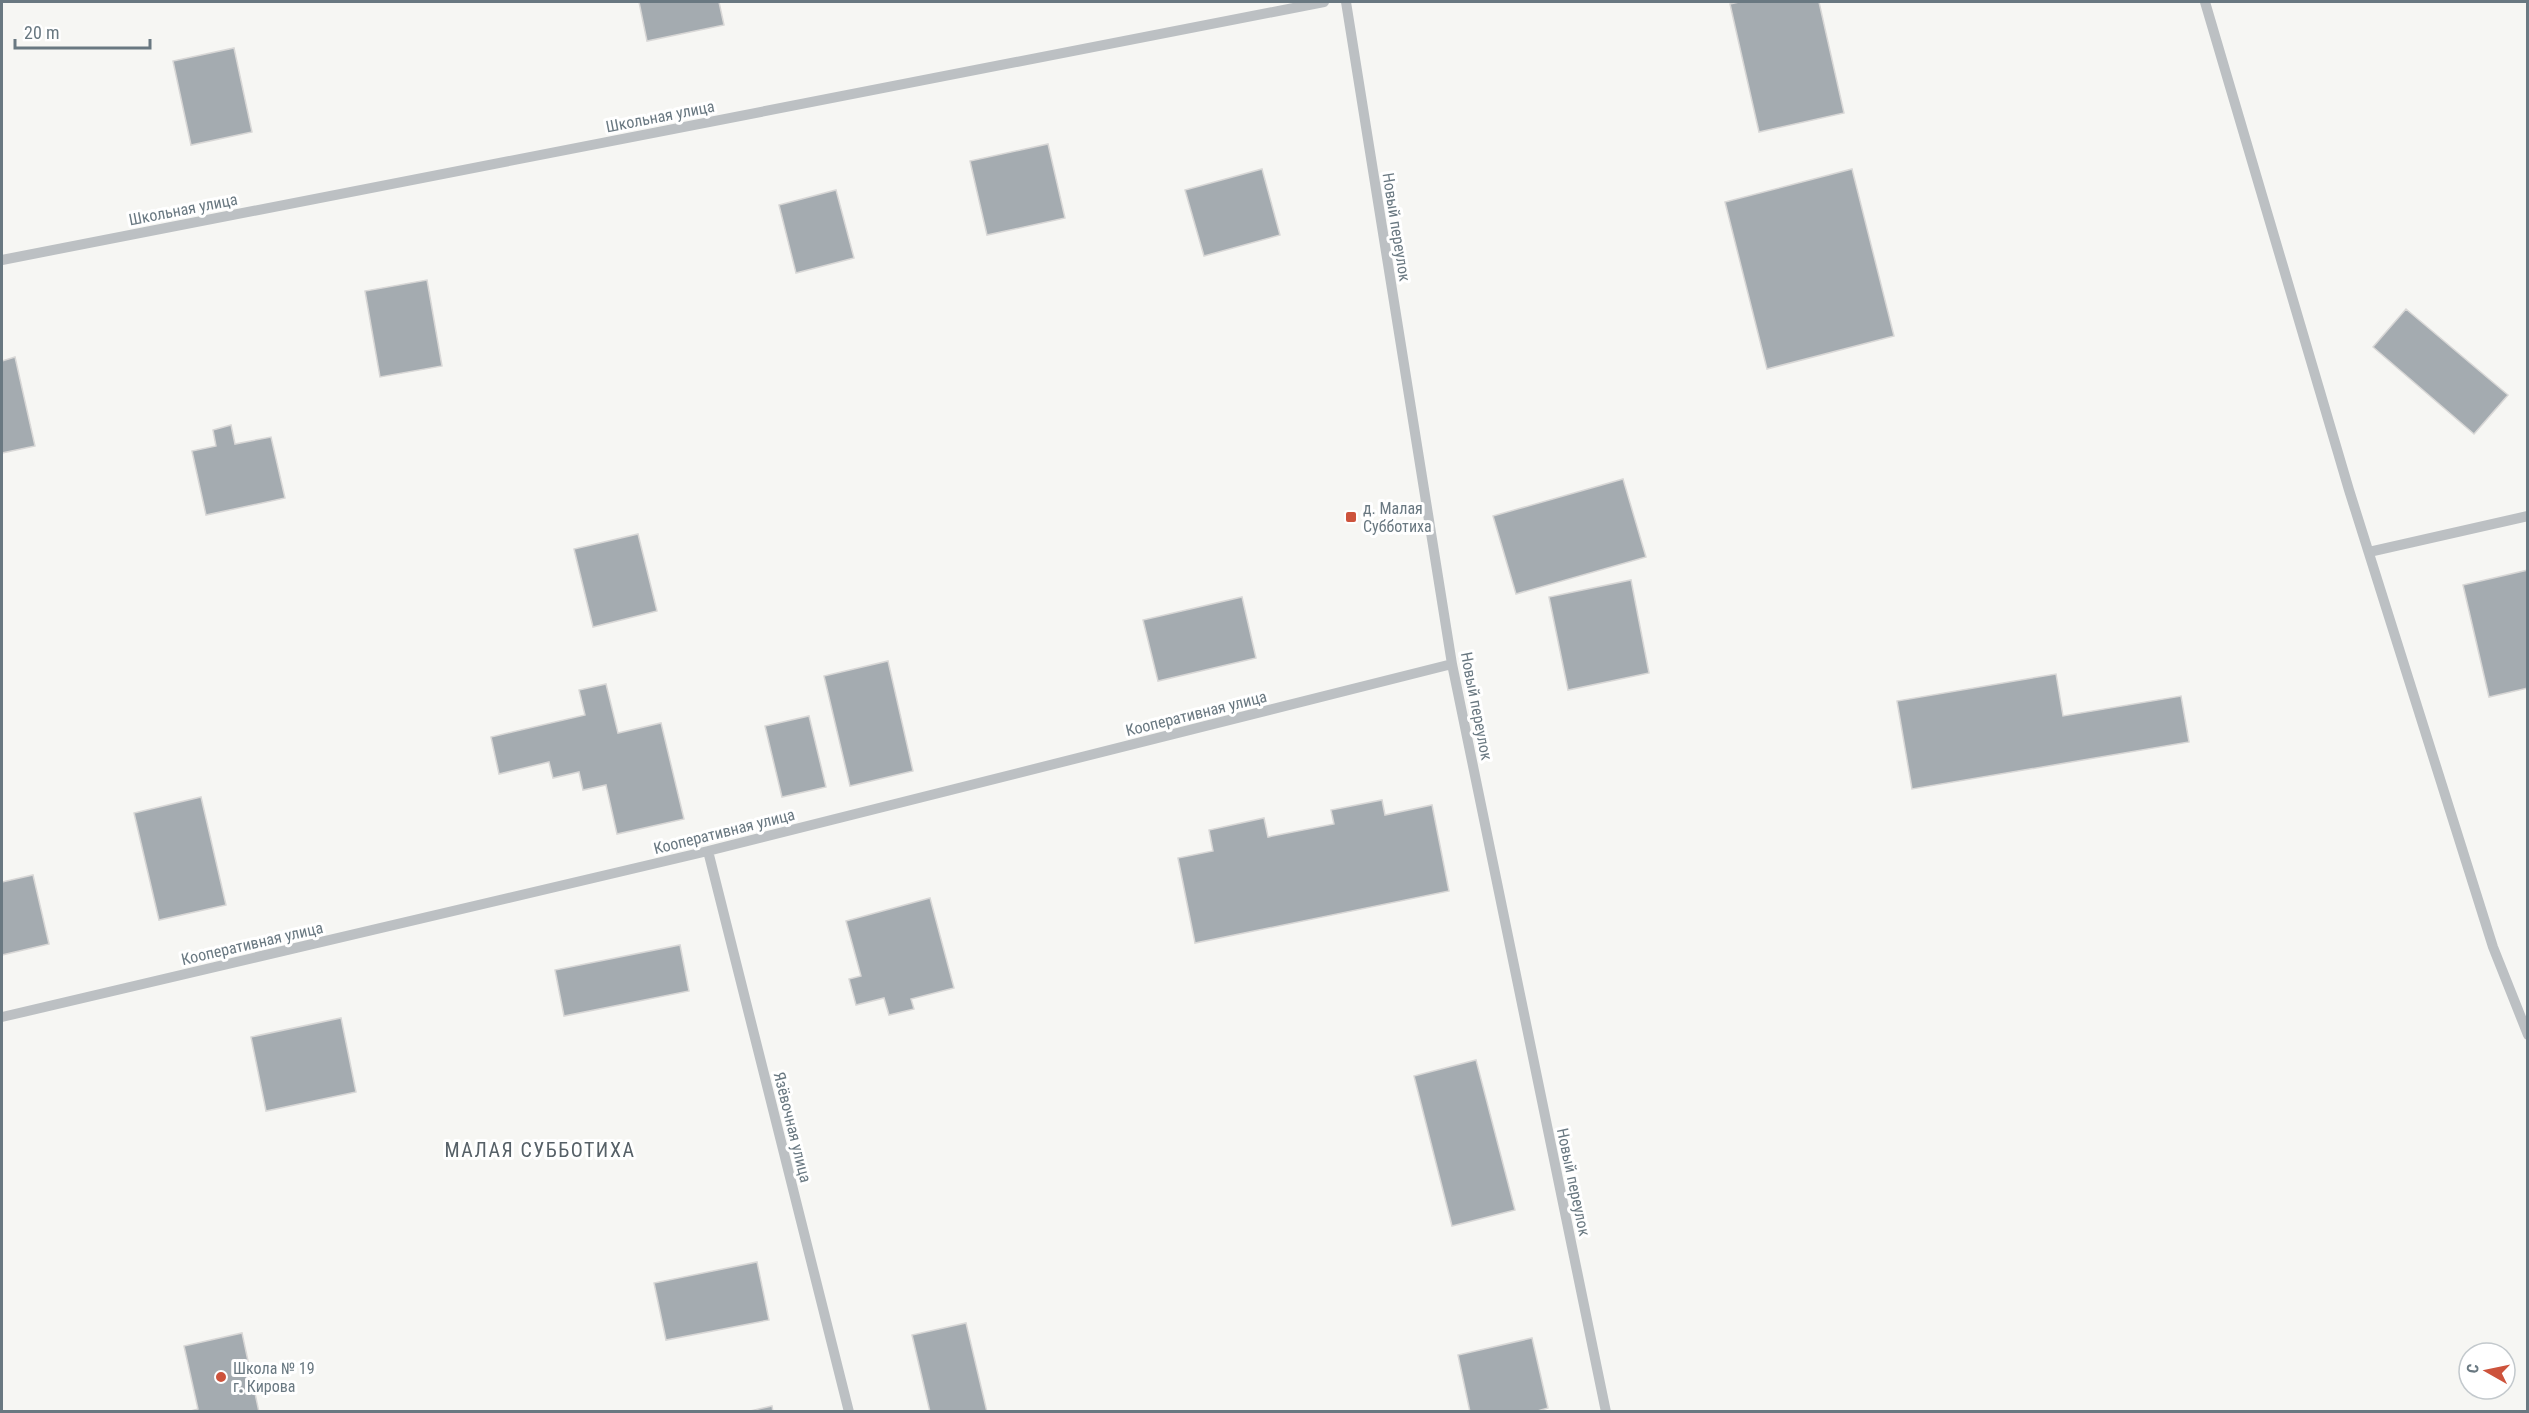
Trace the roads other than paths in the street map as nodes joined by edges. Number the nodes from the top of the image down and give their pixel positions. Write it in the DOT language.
graph roads {
  1 [pos="1324,2"];
  2 [pos="1346,2"];
  3 [pos="2205,2"];
  4 [pos="2,260"];
  5 [pos="2528,516"];
  6 [pos="2369,552"];
  7 [pos="1452,664"];
  8 [pos="708,851"];
  9 [pos="2,1017"];
  10 [pos="2528,1035"];
  11 [pos="849,1412"];
  12 [pos="1606,1412"];
  1 -- 4 [label="street, Школьная улица"];
  2 -- 7 [label="street, Новый переулок"];
  3 -- 6 [label="street"];
  5 -- 6 [label="street"];
  6 -- 10 [label="street"];
  7 -- 8 [label="street, Кооперативная улица"];
  7 -- 12 [label="street, Новый переулок"];
  8 -- 9 [label="street, Кооперативная улица"];
  8 -- 11 [label="street, Язёвочная улица"];
}
